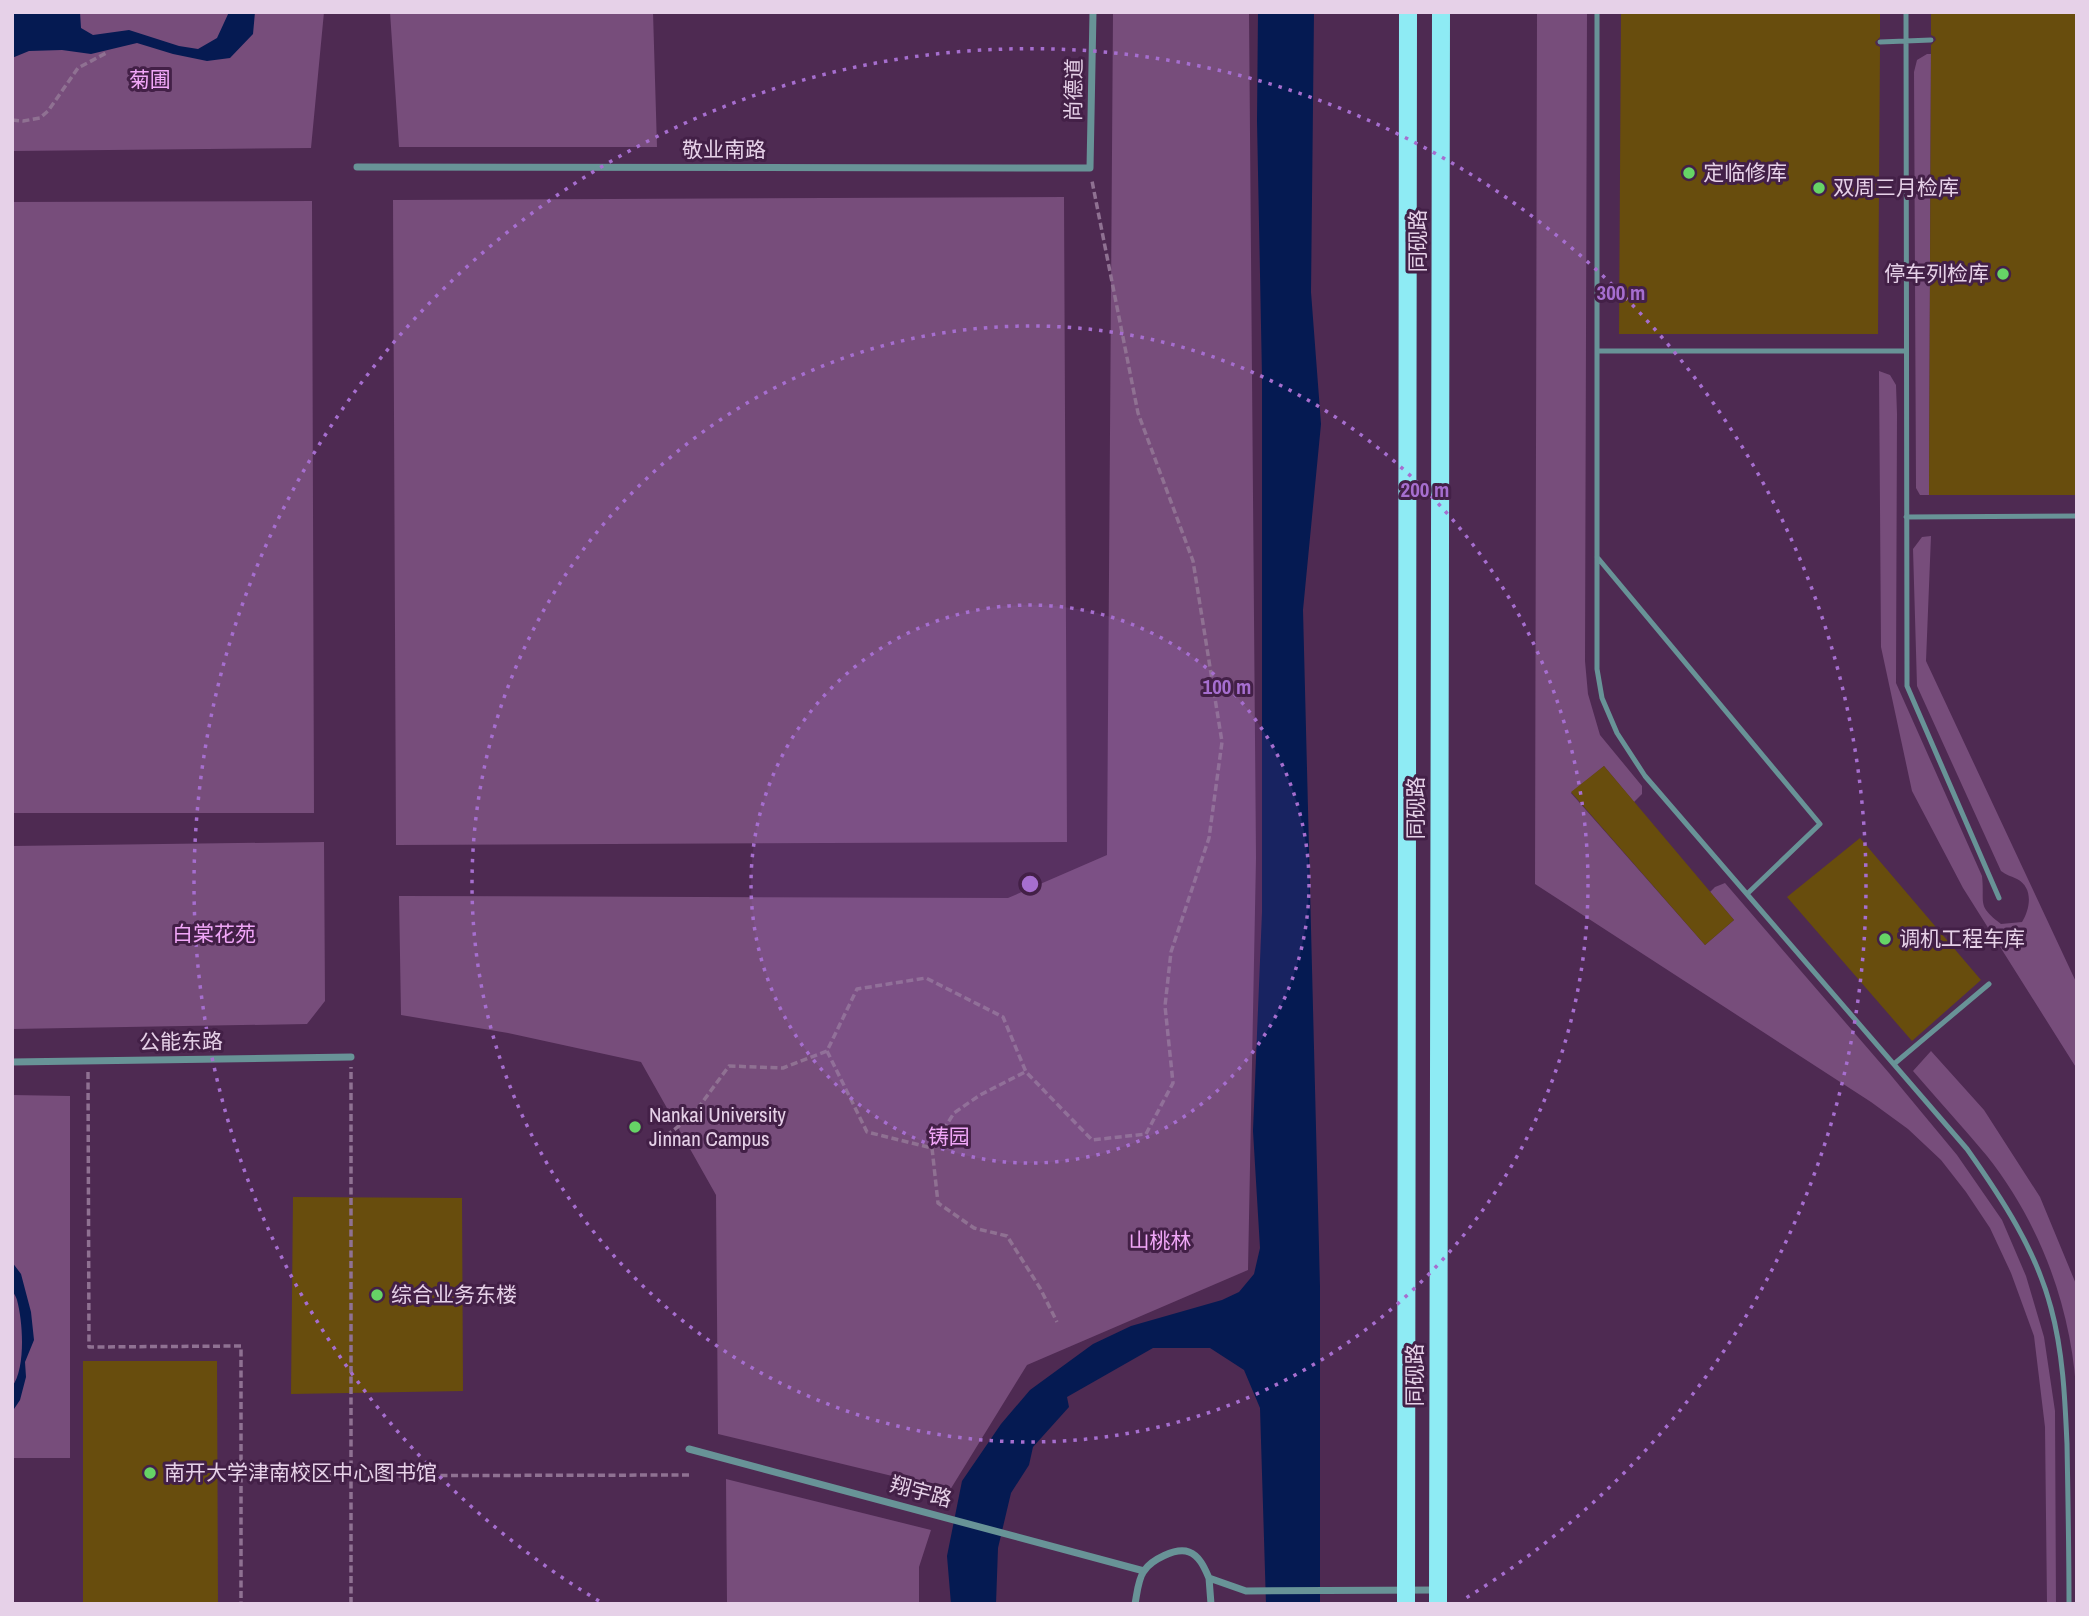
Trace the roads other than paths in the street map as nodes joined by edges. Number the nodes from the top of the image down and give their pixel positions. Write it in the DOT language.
graph roads {
  1 [pos="1093,12"];
  2 [pos="1408,12"];
  3 [pos="1441,12"];
  4 [pos="1597,12"];
  5 [pos="1906,12"];
  6 [pos="1931,40"];
  7 [pos="1880,41"];
  8 [pos="1906,41"];
  9 [pos="358,167"];
  10 [pos="1090,168"];
  11 [pos="1597,351"];
  12 [pos="1906,351"];
  13 [pos="2077,516"];
  14 [pos="1906,517"];
  15 [pos="1597,556"];
  16 [pos="1747,894"];
  17 [pos="1999,898"];
  18 [pos="1989,984"];
  19 [pos="351,1057"];
  20 [pos="12,1062"];
  21 [pos="1894,1064"];
  22 [pos="689,1449"];
  23 [pos="1144,1571"];
  24 [pos="1209,1578"];
  25 [pos="1406,1597"];
  26 [pos="1438,1597"];
  27 [pos="1135,1604"];
  28 [pos="1211,1604"];
  29 [pos="2069,1604"];
  1 -- 10 [label="street, 尚德道"];
  2 -- 25 [label="main road, 同砚路"];
  3 -- 26 [label="main road, 同砚路"];
  4 -- 11 [label="lane"];
  5 -- 8 [label="lane"];
  6 -- 8 [label="lane"];
  7 -- 8 [label="lane"];
  8 -- 12 [label="lane"];
  9 -- 10 [label="street, 敬业南路"];
  11 -- 12 [label="lane"];
  11 -- 15 [label="lane"];
  12 -- 14 [label="lane"];
  13 -- 14 [label="lane"];
  14 -- 17 [label="lane"];
  15 -- 16 [label="lane"];
  15 -- 16 [label="lane"];
  16 -- 21 [label="lane"];
  18 -- 21 [label="lane"];
  19 -- 20 [label="street, 公能东路"];
  21 -- 29 [label="lane"];
  22 -- 23 [label="street, 翔宇路"];
  23 -- 24 [label="street"];
  23 -- 27 [label="street"];
  24 -- 25 [label="street"];
  24 -- 28 [label="street"];
  25 -- 26 [label="street"];
}
